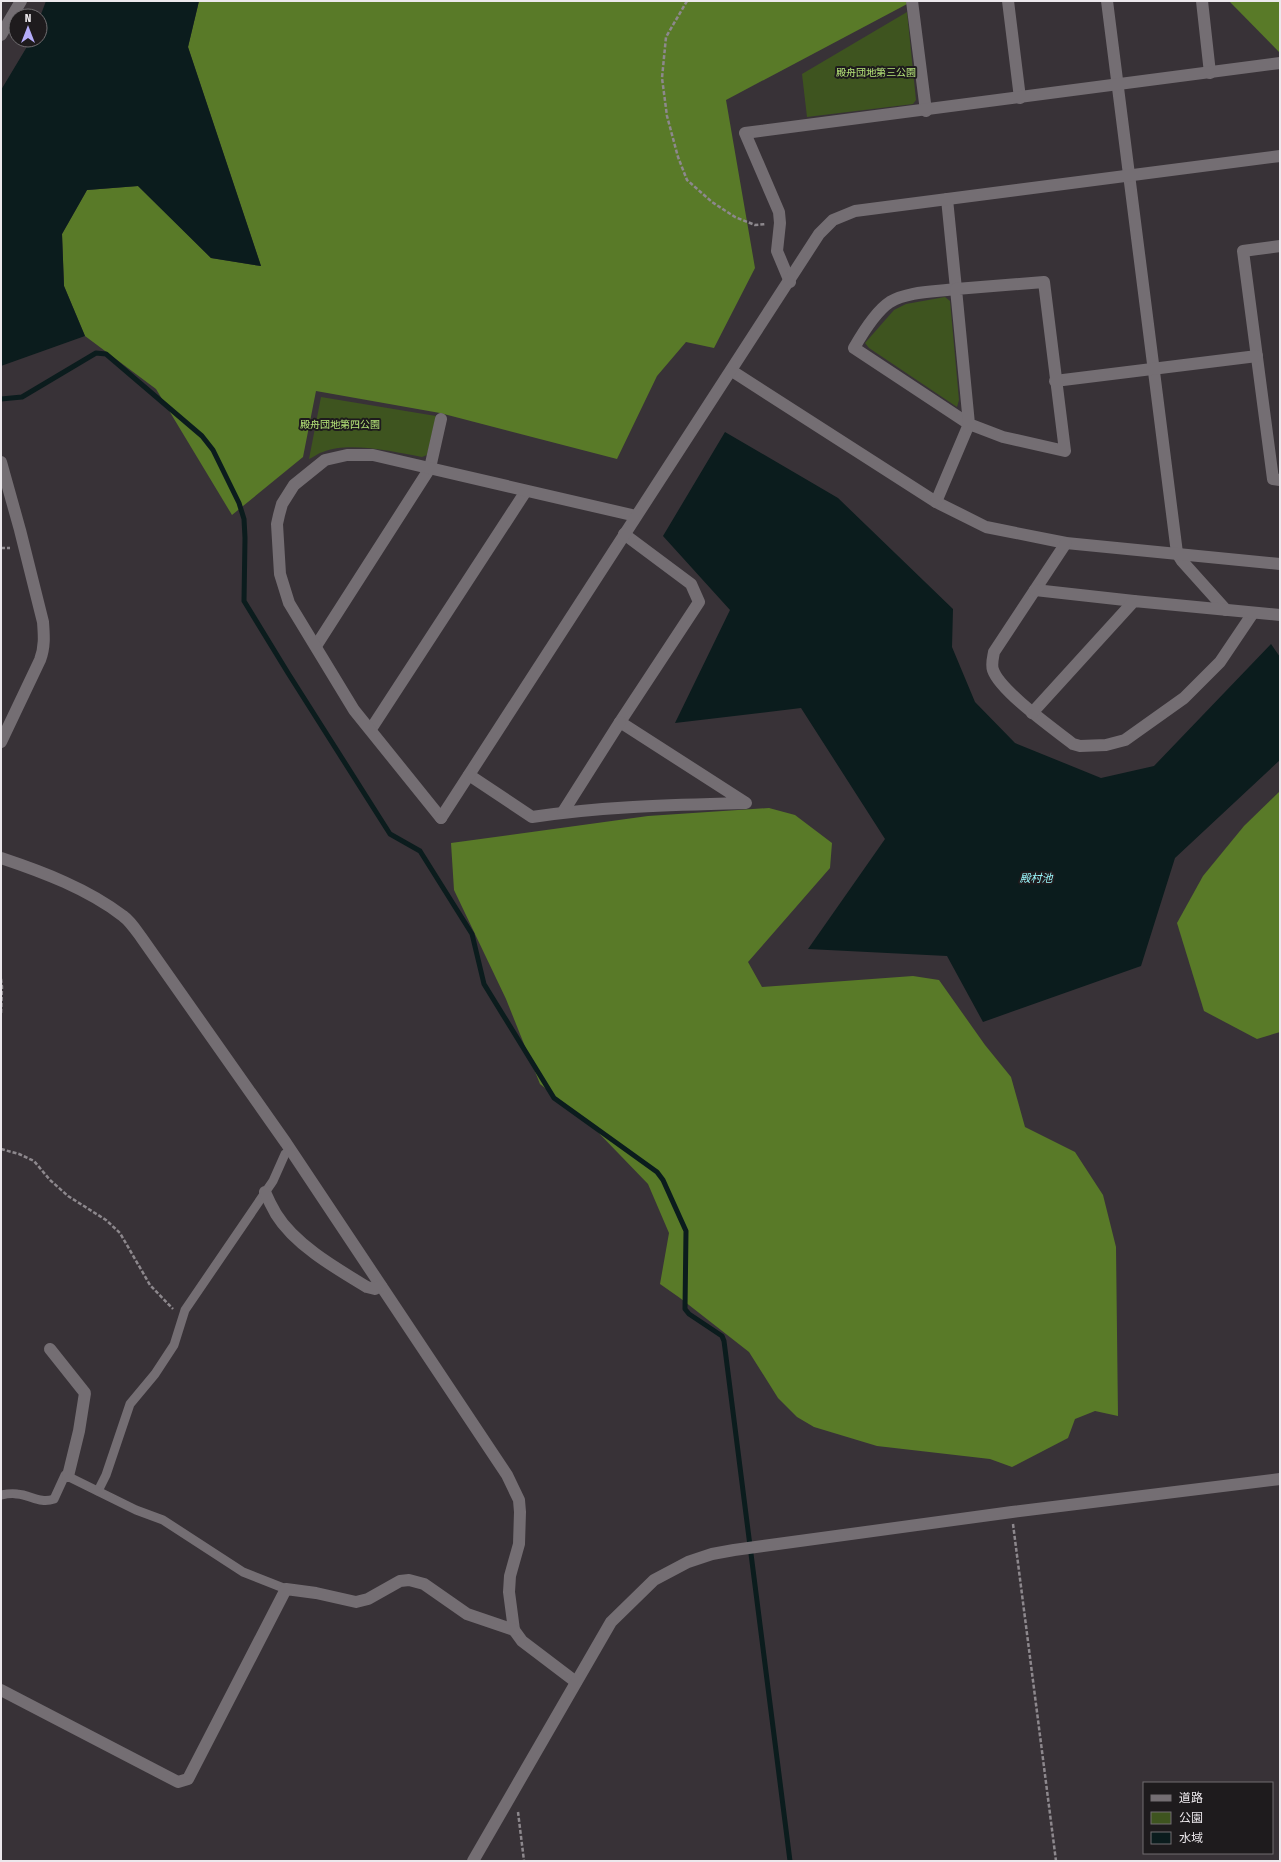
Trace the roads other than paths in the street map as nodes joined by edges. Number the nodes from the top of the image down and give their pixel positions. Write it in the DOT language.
graph roads {
  1 [pos="21,1"];
  2 [pos="912,1"];
  3 [pos="1008,1"];
  4 [pos="1107,1"];
  5 [pos="1202,1"];
  6 [pos="1,35"];
  7 [pos="1280,64"];
  8 [pos="1210,73"];
  9 [pos="1118,85"];
  10 [pos="1020,98"];
  11 [pos="926,111"];
  12 [pos="1280,156"];
  13 [pos="1129,175"];
  14 [pos="947,199"];
  15 [pos="1280,246"];
  16 [pos="790,282"];
  17 [pos="956,290"];
  18 [pos="1257,356"];
  19 [pos="1153,369"];
  20 [pos="732,371"];
  21 [pos="1056,381"];
  22 [pos="441,420"];
  23 [pos="969,424"];
  24 [pos="1,462"];
  25 [pos="430,468"];
  26 [pos="1280,480"];
  27 [pos="526,491"];
  28 [pos="936,502"];
  29 [pos="636,516"];
  30 [pos="624,534"];
  31 [pos="1066,543"];
  32 [pos="1177,553"];
  33 [pos="1280,564"];
  34 [pos="1035,590"];
  35 [pos="1134,601"];
  36 [pos="1226,610"];
  37 [pos="1252,613"];
  38 [pos="1280,615"];
  39 [pos="316,646"];
  40 [pos="1032,713"];
  41 [pos="620,722"];
  42 [pos="371,730"];
  43 [pos="1,742"];
  44 [pos="469,775"];
  45 [pos="563,812"];
  46 [pos="1,858"];
  47 [pos="291,1150"];
  48 [pos="265,1192"];
  49 [pos="381,1286"];
  50 [pos="50,1349"];
  51 [pos="68,1476"];
  52 [pos="1280,1479"];
  53 [pos="98,1492"];
  54 [pos="1,1495"];
  55 [pos="286,1589"];
  56 [pos="514,1630"];
  57 [pos="576,1682"];
  58 [pos="1,1690"];
  59 [pos="473,1861"];
  1 -- 6 [label="street"];
  2 -- 11 [label="street"];
  3 -- 10 [label="street"];
  4 -- 9 [label="street"];
  5 -- 8 [label="street"];
  7 -- 8 [label="street"];
  8 -- 9 [label="street"];
  9 -- 10 [label="street"];
  9 -- 13 [label="street"];
  10 -- 11 [label="street"];
  11 -- 16 [label="street"];
  12 -- 13 [label="street"];
  13 -- 14 [label="street"];
  13 -- 19 [label="street"];
  14 -- 16 [label="street"];
  14 -- 17 [label="street"];
  15 -- 18 [label="street"];
  16 -- 20 [label="street"];
  17 -- 21 [label="street"];
  17 -- 23 [label="street"];
  17 -- 23 [label="street"];
  18 -- 19 [label="street"];
  18 -- 26 [label="street"];
  19 -- 21 [label="street"];
  19 -- 32 [label="street"];
  20 -- 28 [label="street"];
  20 -- 29 [label="street"];
  21 -- 23 [label="street"];
  22 -- 25 [label="street"];
  23 -- 28 [label="street"];
  24 -- 43 [label="street"];
  25 -- 27 [label="street"];
  25 -- 39 [label="street"];
  25 -- 39 [label="street"];
  27 -- 29 [label="street"];
  27 -- 42 [label="street"];
  28 -- 31 [label="street"];
  29 -- 30 [label="street"];
  30 -- 41 [label="street"];
  30 -- 44 [label="street"];
  31 -- 32 [label="street"];
  31 -- 34 [label="street"];
  32 -- 33 [label="street"];
  32 -- 36 [label="street"];
  34 -- 35 [label="street"];
  34 -- 40 [label="street"];
  35 -- 36 [label="street"];
  35 -- 40 [label="street"];
  36 -- 37 [label="street"];
  37 -- 38 [label="street"];
  37 -- 40 [label="street"];
  39 -- 42 [label="street"];
  41 -- 45 [label="street"];
  41 -- 45 [label="street"];
  42 -- 44 [label="street"];
  44 -- 45 [label="street"];
  46 -- 47 [label="street"];
  47 -- 48 [label="lane"];
  47 -- 49 [label="street"];
  48 -- 49 [label="street"];
  48 -- 53 [label="lane"];
  49 -- 56 [label="street"];
  50 -- 51 [label="street"];
  51 -- 53 [label="lane"];
  51 -- 54 [label="lane"];
  52 -- 57 [label="street"];
  53 -- 55 [label="lane"];
  55 -- 56 [label="street"];
  55 -- 58 [label="street"];
  56 -- 57 [label="street"];
  57 -- 59 [label="street"];
}
